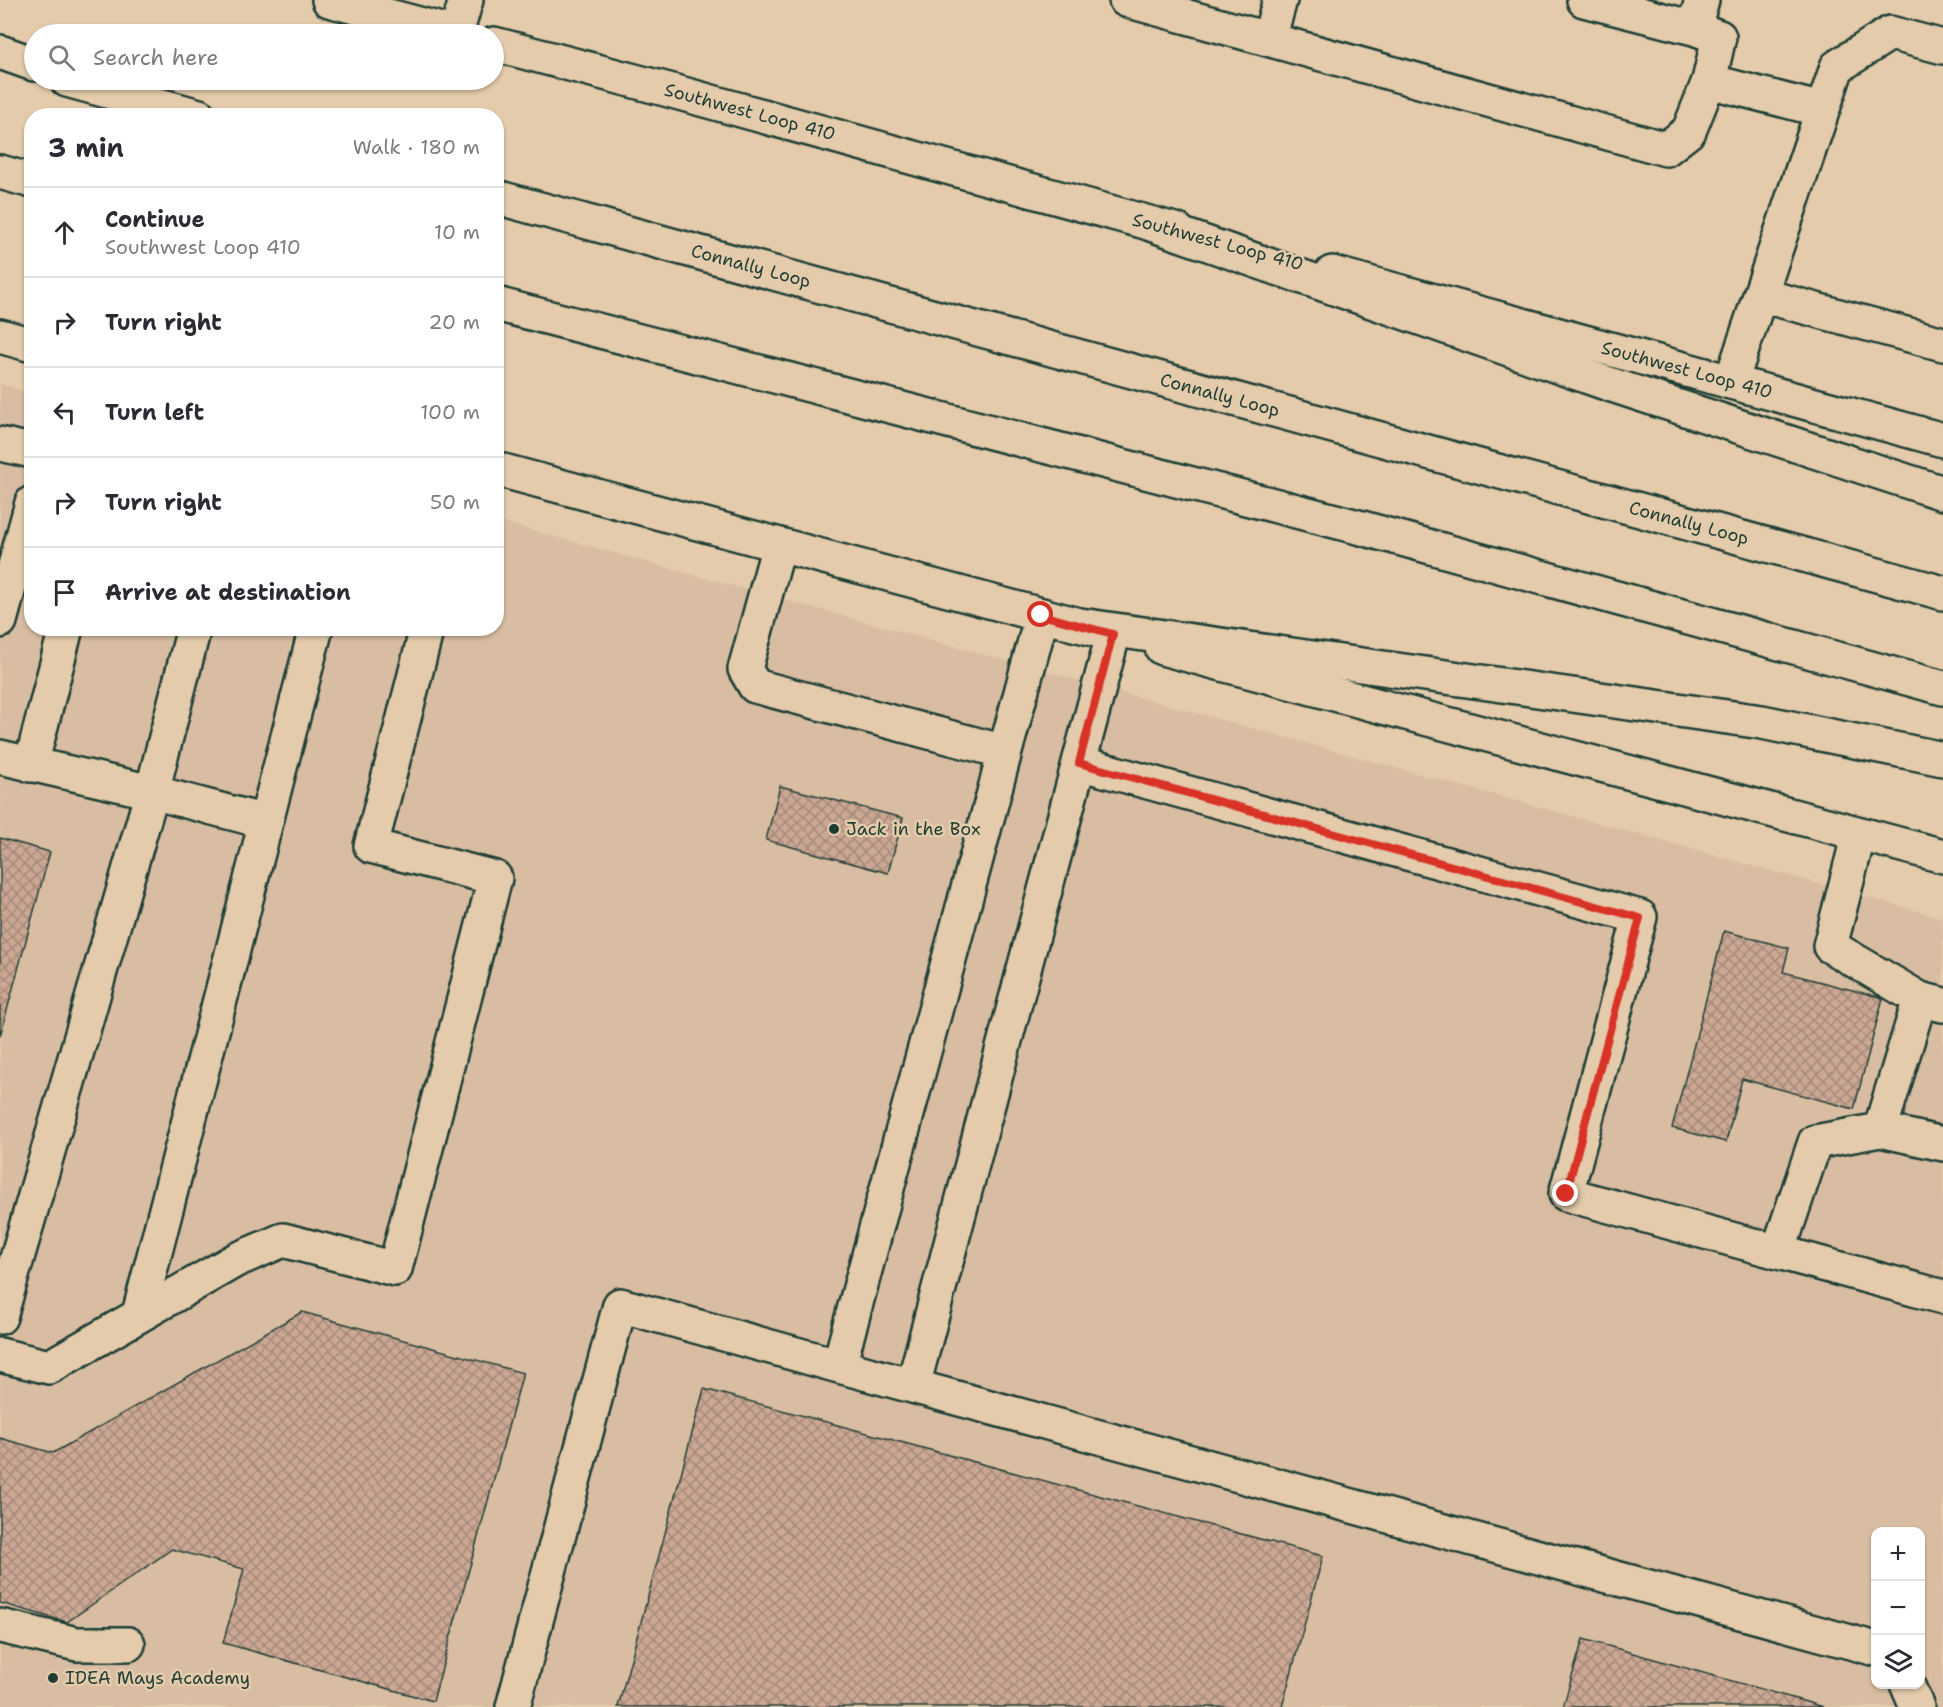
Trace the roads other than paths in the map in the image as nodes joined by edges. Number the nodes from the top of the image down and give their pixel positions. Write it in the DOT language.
graph roads {
  1 [pos="329,0"];
  2 [pos="466,0"];
  3 [pos="1126,0"];
  4 [pos="1280,0"];
  5 [pos="1584,0"];
  6 [pos="1698,14"];
  7 [pos="419,24"];
  8 [pos="459,24"];
  9 [pos="1269,39"];
  10 [pos="504,47"];
  11 [pos="1943,47"];
  12 [pos="0,52"];
  13 [pos="24,60"];
  14 [pos="0,62"];
  15 [pos="24,68"];
  16 [pos="1709,81"];
  17 [pos="104,90"];
  18 [pos="106,90"];
  19 [pos="111,92"];
  20 [pos="170,108"];
  21 [pos="1822,110"];
  22 [pos="0,172"];
  23 [pos="24,179"];
  24 [pos="0,190"];
  25 [pos="24,194"];
  26 [pos="504,199"];
  27 [pos="1151,224"];
  28 [pos="1760,296"];
  29 [pos="504,305"];
  30 [pos="0,336"];
  31 [pos="24,343"];
  32 [pos="1943,344"];
  33 [pos="1731,382"];
  34 [pos="1943,440"];
  35 [pos="0,444"];
  36 [pos="24,449"];
  37 [pos="504,472"];
  38 [pos="1943,493"];
  39 [pos="24,532"];
  40 [pos="779,545"];
  41 [pos="1943,593"];
  42 [pos="1041,615"];
  43 [pos="0,621"];
  44 [pos="1073,624"];
  45 [pos="1113,634"];
  46 [pos="63,636"];
  47 [pos="192,636"];
  48 [pos="314,636"];
  49 [pos="425,636"];
  50 [pos="1943,688"];
  51 [pos="1005,752"];
  52 [pos="1943,759"];
  53 [pos="15,761"];
  54 [pos="1079,763"];
  55 [pos="152,792"];
  56 [pos="266,822"];
  57 [pos="1859,834"];
  58 [pos="1943,856"];
  59 [pos="1931,1002"];
  60 [pos="1880,1130"];
  61 [pos="1943,1144"];
  62 [pos="1778,1252"];
  63 [pos="1943,1297"];
  64 [pos="140,1314"];
  65 [pos="0,1317"];
  66 [pos="0,1355"];
  67 [pos="839,1366"];
  68 [pos="913,1386"];
  69 [pos="0,1626"];
  70 [pos="128,1644"];
  71 [pos="1871,1648"];
  72 [pos="1909,1689"];
  73 [pos="513,1707"];
  74 [pos="1917,1707"];
  1 -- 7 [label="main road"];
  2 -- 8 [label="main road"];
  3 -- 9 [label="main road"];
  4 -- 9 [label="main road"];
  5 -- 6 [label="main road"];
  6 -- 16 [label="main road"];
  9 -- 16 [label="main road"];
  10 -- 27 [label="main road, Southwest Loop 410"];
  11 -- 21 [label="main road"];
  12 -- 13 [label="main road"];
  14 -- 15 [label="main road"];
  16 -- 21 [label="main road"];
  17 -- 19 [label="main road"];
  18 -- 19 [label="main road"];
  19 -- 20 [label="main road"];
  21 -- 28 [label="main road"];
  22 -- 23 [label="main road"];
  24 -- 25 [label="main road"];
  26 -- 41 [label="main road, Connally Loop"];
  27 -- 33 [label="main road, Southwest Loop 410"];
  27 -- 38 [label="main road"];
  28 -- 32 [label="main road"];
  28 -- 33 [label="main road"];
  29 -- 50 [label="main road"];
  30 -- 31 [label="main road"];
  33 -- 34 [label="main road, Southwest Loop 410"];
  35 -- 36 [label="main road"];
  37 -- 40 [label="main road"];
  39 -- 43 [label="main road"];
  40 -- 42 [label="main road"];
  40 -- 51 [label="main road"];
  42 -- 44 [label="main road"];
  42 -- 51 [label="main road"];
  44 -- 45 [label="main road"];
  44 -- 52 [label="main road"];
  45 -- 54 [label="main road"];
  45 -- 57 [label="main road"];
  46 -- 53 [label="main road"];
  47 -- 55 [label="main road"];
  48 -- 56 [label="main road"];
  49 -- 64 [label="main road"];
  51 -- 67 [label="main road"];
  53 -- 55 [label="main road"];
  54 -- 62 [label="main road"];
  54 -- 68 [label="main road"];
  55 -- 56 [label="main road"];
  55 -- 65 [label="main road"];
  56 -- 64 [label="main road"];
  57 -- 58 [label="main road"];
  57 -- 59 [label="main road"];
  59 -- 60 [label="main road"];
  60 -- 61 [label="main road"];
  60 -- 62 [label="main road"];
  62 -- 63 [label="main road"];
  64 -- 66 [label="main road"];
  67 -- 68 [label="main road"];
  67 -- 73 [label="main road"];
  68 -- 71 [label="main road"];
  69 -- 70 [label="main road"];
  72 -- 74 [label="main road"];
}
